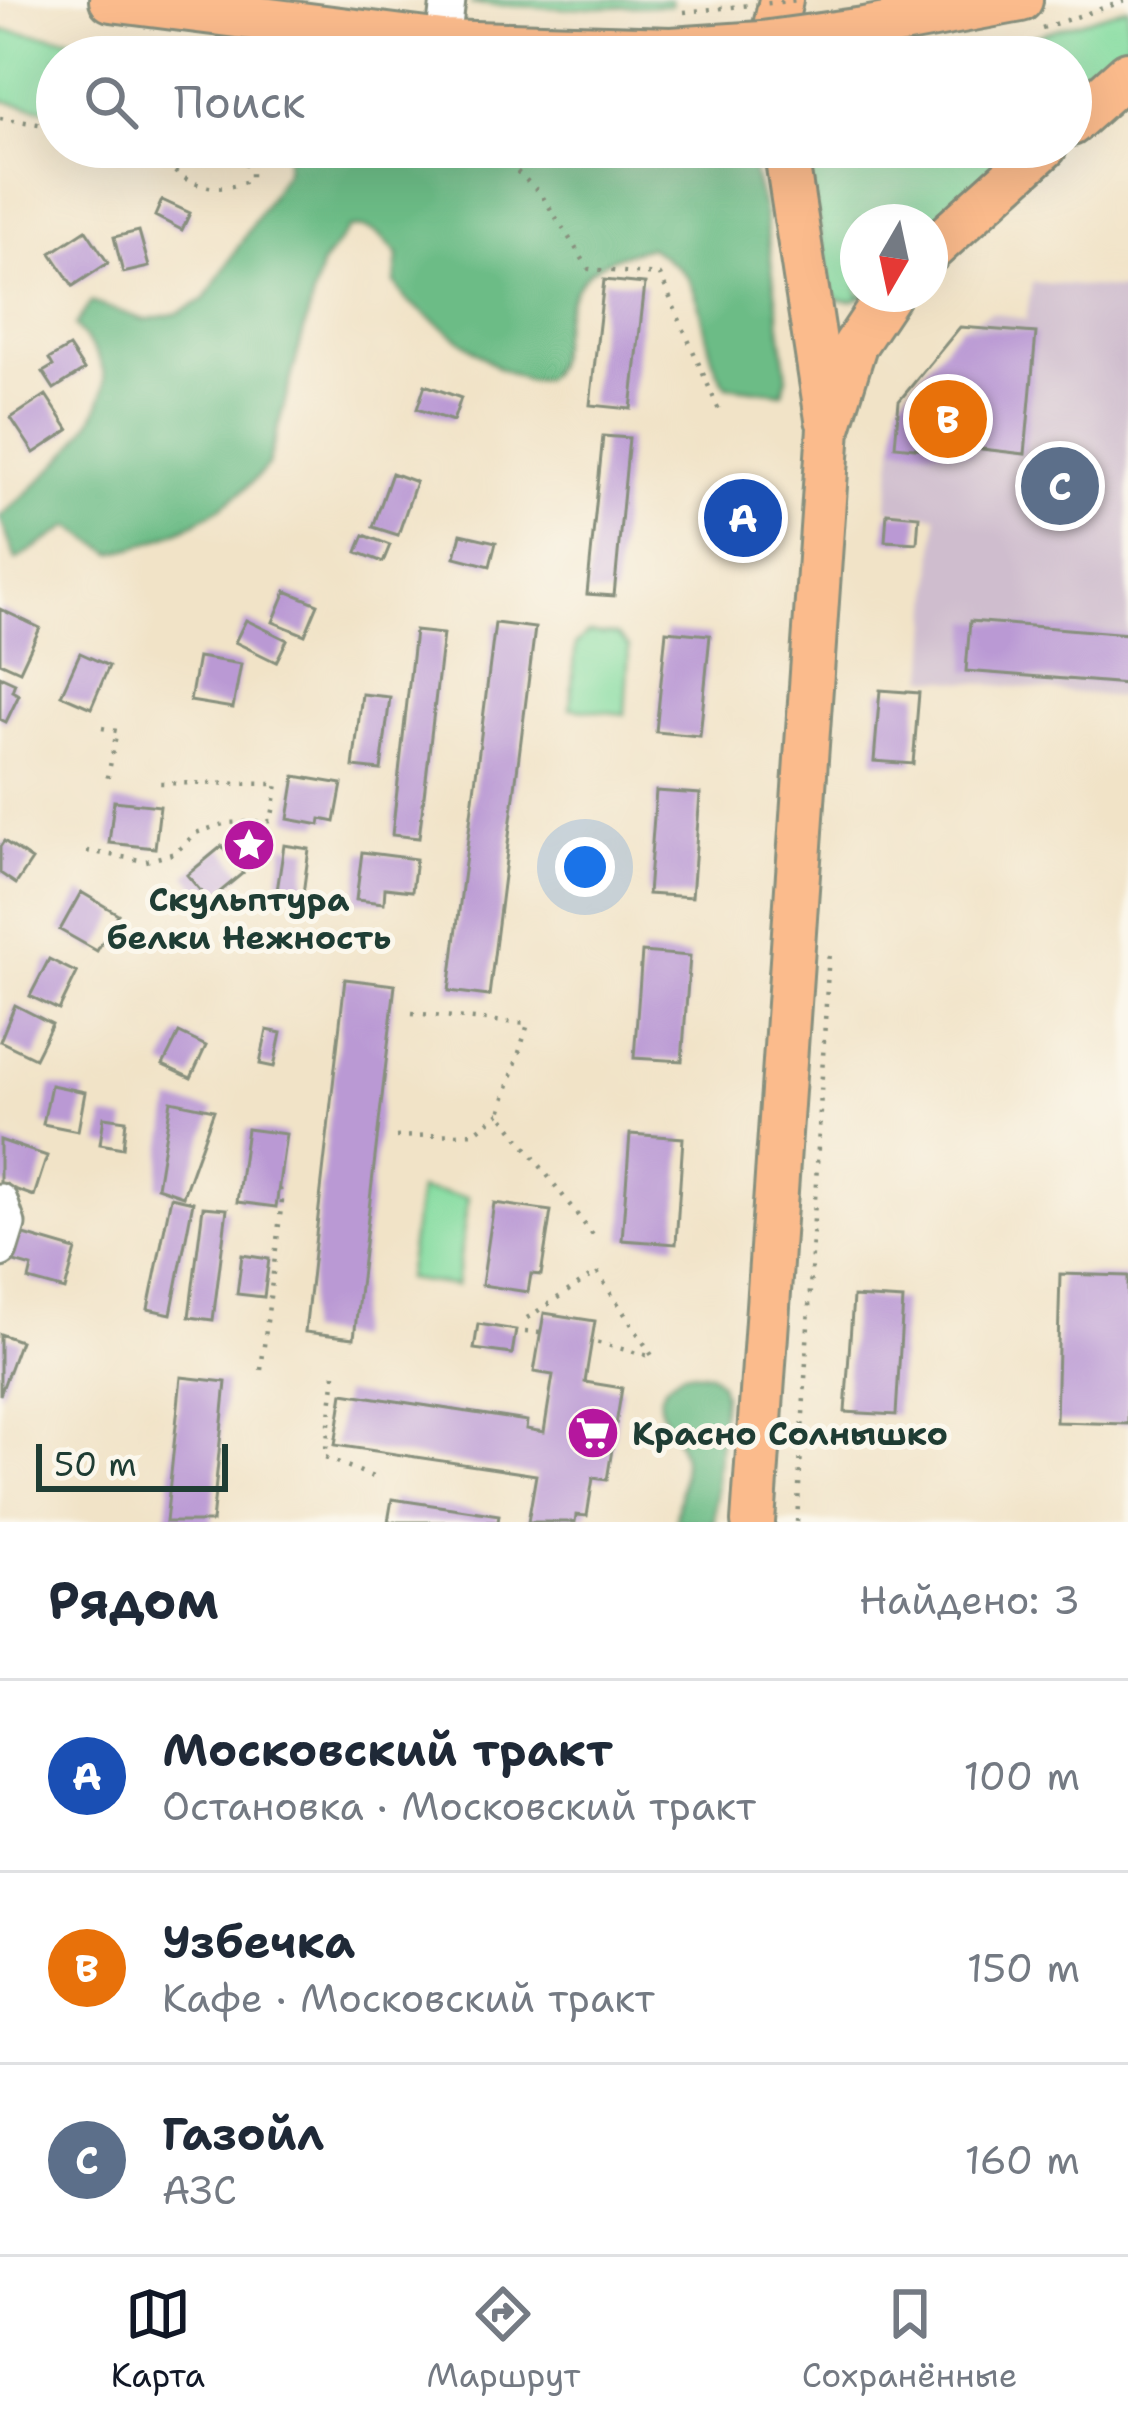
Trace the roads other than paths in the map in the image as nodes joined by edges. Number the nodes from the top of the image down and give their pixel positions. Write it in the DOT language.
graph roads {
  1 [pos="111,0"];
  2 [pos="781,0"];
  3 [pos="1022,0"];
  4 [pos="445,21"];
  5 [pos="708,36"];
  6 [pos="773,36"];
  7 [pos="817,36"];
  8 [pos="1128,73"];
  9 [pos="1092,105"];
  10 [pos="788,168"];
  11 [pos="1022,168"];
  12 [pos="948,235"];
  13 [pos="877,312"];
  14 [pos="829,428"];
  15 [pos="0,1201"];
  16 [pos="0,1250"];
  17 [pos="753,1522"];
  1 -- 4 [label="main road"];
  2 -- 6 [label="main road"];
  3 -- 7 [label="main road, bridge"];
  4 -- 5 [label="main road, bridge"];
  8 -- 9 [label="main road"];
  10 -- 14 [label="main road"];
  11 -- 12 [label="main road"];
  13 -- 14 [label="main road"];
  14 -- 17 [label="main road"];
  15 -- 16 [label="street"];
}
